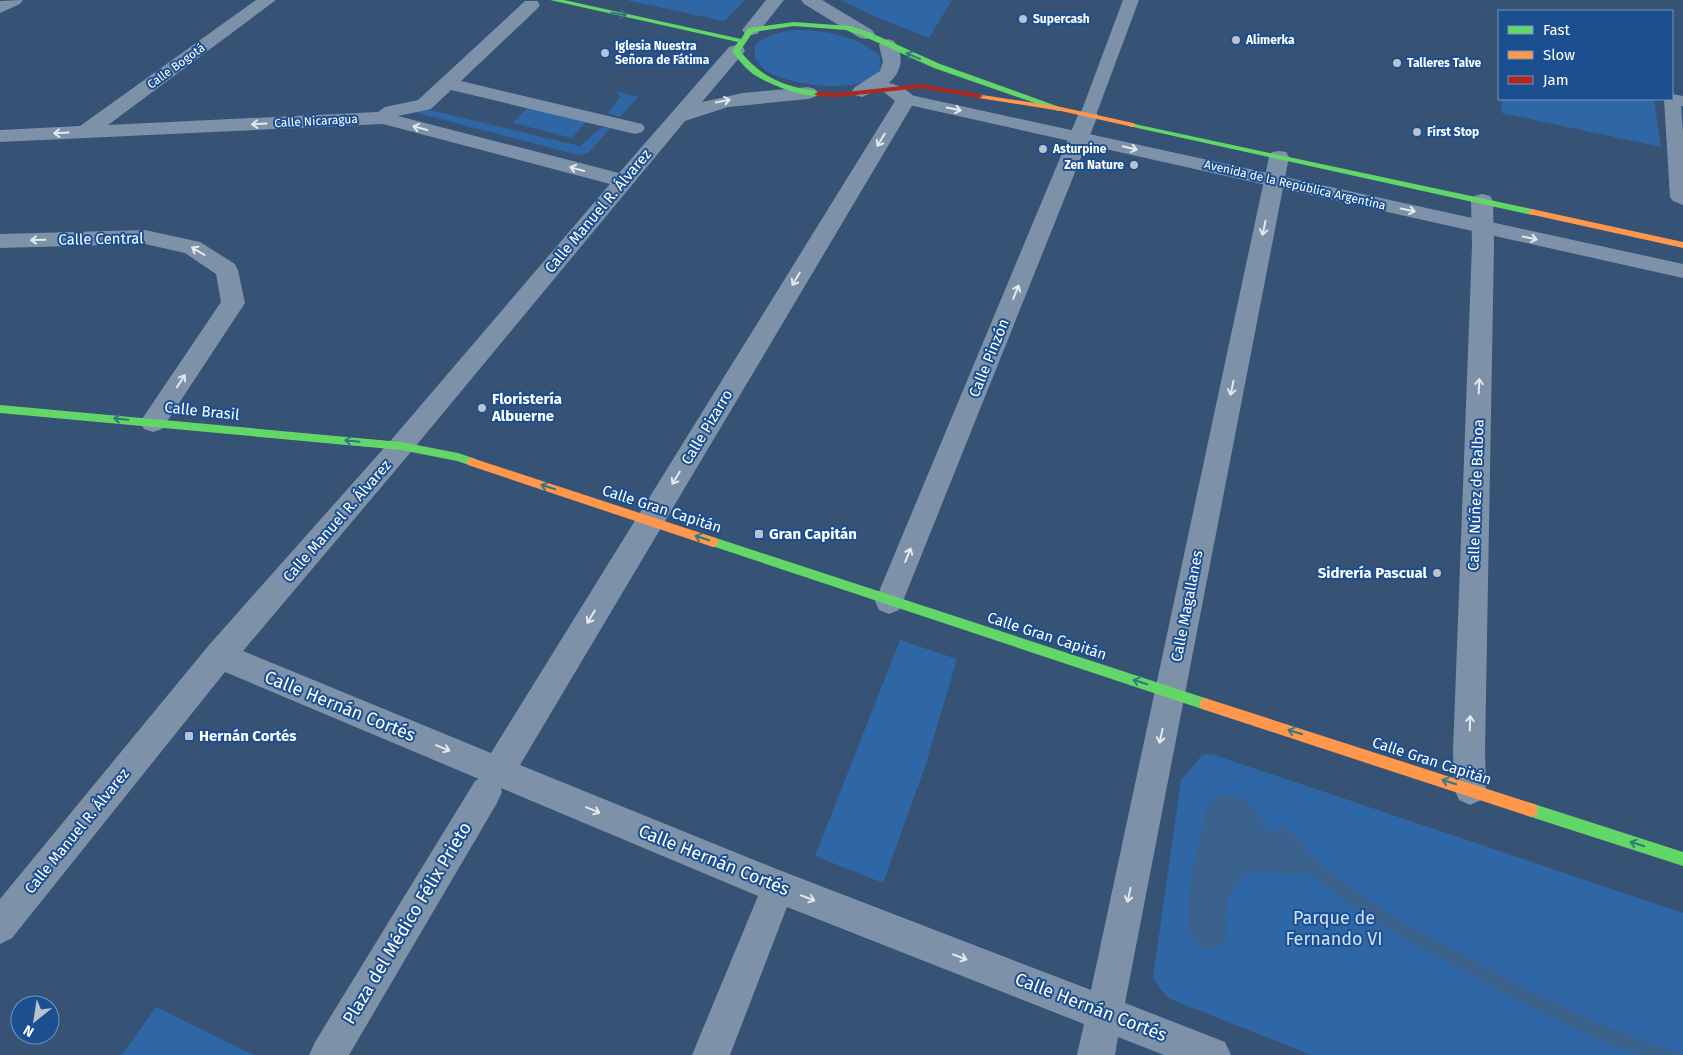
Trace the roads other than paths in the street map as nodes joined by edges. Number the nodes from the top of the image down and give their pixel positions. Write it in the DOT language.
graph roads {
  1 [pos="14,0"];
  2 [pos="267,0"];
  3 [pos="554,0"];
  4 [pos="775,0"];
  5 [pos="810,0"];
  6 [pos="1132,0"];
  7 [pos="531,5"];
  8 [pos="0,8"];
  9 [pos="866,34"];
  10 [pos="743,41"];
  11 [pos="888,45"];
  12 [pos="447,83"];
  13 [pos="861,92"];
  14 [pos="808,93"];
  15 [pos="898,94"];
  16 [pos="1672,100"];
  17 [pos="1061,109"];
  18 [pos="383,118"];
  19 [pos="677,118"];
  20 [pos="1083,126"];
  21 [pos="635,128"];
  22 [pos="85,132"];
  23 [pos="0,136"];
  24 [pos="1277,169"];
  25 [pos="624,181"];
  26 [pos="1683,199"];
  27 [pos="1483,214"];
  28 [pos="0,240"];
  29 [pos="1683,244"];
  30 [pos="1683,272"];
  31 [pos="0,409"];
  32 [pos="154,422"];
  33 [pos="400,446"];
  34 [pos="650,521"];
  35 [pos="890,600"];
  36 [pos="220,655"];
  37 [pos="1170,692"];
  38 [pos="492,781"];
  39 [pos="1470,789"];
  40 [pos="1683,859"];
  41 [pos="770,908"];
  42 [pos="0,926"];
  43 [pos="1105,1013"];
  44 [pos="328,1055"];
  45 [pos="711,1055"];
  46 [pos="1096,1055"];
  47 [pos="1212,1055"];
  1 -- 8 [label="street"];
  2 -- 22 [label="street, Calle Bogotá"];
  3 -- 10 [label="street, one-way"];
  4 -- 10 [label="street, Calle Manuel R. Álvarez"];
  5 -- 9 [label="street"];
  6 -- 20 [label="lane"];
  7 -- 12 [label="street"];
  9 -- 10 [label="street, Avenida de la República Argentina"];
  9 -- 11 [label="street, Avenida de la República Argentina"];
  10 -- 14 [label="street, Avenida de la República Argentina"];
  10 -- 19 [label="street, Calle Manuel R. Álvarez"];
  11 -- 13 [label="street"];
  17 -- 11 [label="street, Avenida de la República Argentina, one-way"];
  12 -- 18 [label="street"];
  12 -- 21 [label="street"];
  13 -- 14 [label="street, Avenida de la República Argentina"];
  13 -- 15 [label="street, Avenida de la República Argentina"];
  19 -- 14 [label="street, Calle Manuel R. Álvarez, one-way"];
  15 -- 17 [label="street, Avenida de la República Argentina"];
  15 -- 20 [label="lane, Avenida de la República Argentina, one-way"];
  15 -- 34 [label="street, Calle Pizarro, one-way"];
  16 -- 26 [label="lane"];
  17 -- 20 [label="street, Avenida de la República Argentina"];
  18 -- 22 [label="street, Calle Nicaragua, one-way"];
  25 -- 18 [label="street, Calle Nicaragua, one-way"];
  19 -- 25 [label="street, Calle Manuel R. Álvarez"];
  20 -- 24 [label="lane, Avenida de la República Argentina, one-way"];
  20 -- 24 [label="street, Avenida de la República Argentina"];
  35 -- 20 [label="street, Calle Pinzón, one-way"];
  22 -- 23 [label="street, Calle Nicaragua, one-way"];
  24 -- 27 [label="lane, Avenida de la República Argentina, one-way"];
  24 -- 27 [label="street, Avenida de la República Argentina"];
  24 -- 37 [label="street, Calle Magallanes, one-way"];
  25 -- 33 [label="street, Calle Manuel R. Álvarez"];
  27 -- 29 [label="street, Avenida de la República Argentina"];
  27 -- 30 [label="lane, Avenida de la República Argentina, one-way"];
  39 -- 27 [label="street, Calle Núñez de Balboa, one-way"];
  32 -- 28 [label="street, Calle Central, one-way"];
  32 -- 31 [label="street, Calle Brasil, one-way"];
  33 -- 32 [label="street, Calle Brasil, one-way"];
  34 -- 33 [label="street, Calle Gran Capitán, one-way"];
  33 -- 36 [label="street, Calle Manuel R. Álvarez"];
  35 -- 34 [label="street, Calle Gran Capitán, one-way"];
  34 -- 38 [label="street, Calle Pizarro, one-way"];
  37 -- 35 [label="street, Calle Gran Capitán, one-way"];
  36 -- 38 [label="street, Calle Hernán Cortés, one-way"];
  36 -- 42 [label="street, Calle Manuel R. Álvarez"];
  39 -- 37 [label="street, Calle Gran Capitán, one-way"];
  37 -- 43 [label="street, Calle Magallanes, one-way"];
  38 -- 43 [label="street, Calle Hernán Cortés, one-way"];
  38 -- 44 [label="street, Plaza del Médico Félix Prieto"];
  40 -- 39 [label="street, Calle Gran Capitán, one-way"];
  41 -- 45 [label="street"];
  43 -- 46 [label="street, Calle Magallanes"];
  43 -- 47 [label="street, Calle Hernán Cortés"];
}
